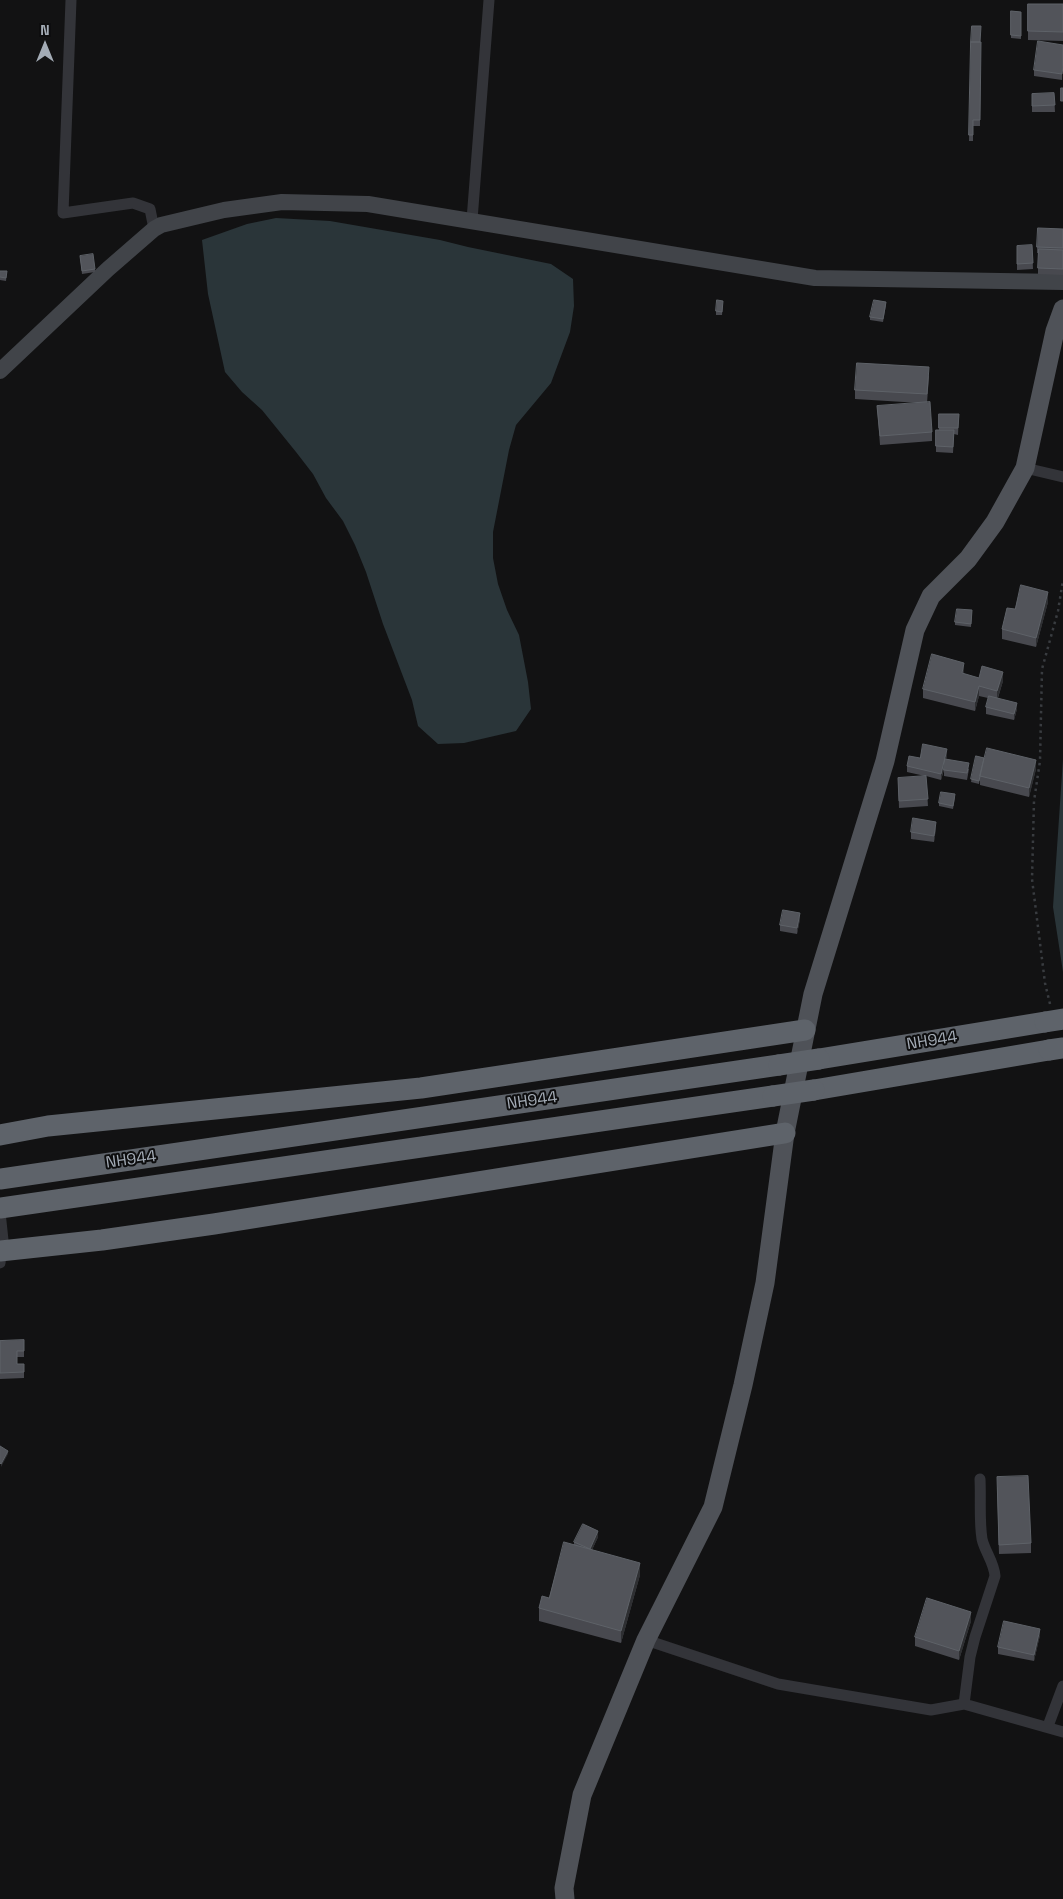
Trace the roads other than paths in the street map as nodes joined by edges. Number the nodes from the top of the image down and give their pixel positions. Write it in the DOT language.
graph roads {
  1 [pos="71,0"];
  2 [pos="489,0"];
  3 [pos="472,220"];
  4 [pos="154,229"];
  5 [pos="1063,282"];
  6 [pos="1063,309"];
  7 [pos="0,371"];
  8 [pos="1025,468"];
  9 [pos="1063,477"];
  10 [pos="1053,1017"];
  11 [pos="805,1030"];
  12 [pos="1056,1049"];
  13 [pos="785,1133"];
  14 [pos="0,1135"];
  15 [pos="2,1179"];
  16 [pos="2,1209"];
  17 [pos="1,1255"];
  18 [pos="980,1479"];
  19 [pos="646,1640"];
  20 [pos="1063,1686"];
  21 [pos="964,1704"];
  22 [pos="1048,1726"];
  23 [pos="1063,1732"];
  24 [pos="565,1899"];
  1 -- 4 [label="street"];
  2 -- 3 [label="street"];
  3 -- 4 [label="street"];
  3 -- 5 [label="street"];
  4 -- 7 [label="street"];
  6 -- 8 [label="main road"];
  8 -- 9 [label="street"];
  8 -- 11 [label="main road"];
  10 -- 15 [label="highway, NH944 / NH944, bridge"];
  11 -- 13 [label="main road"];
  11 -- 14 [label="highway"];
  12 -- 16 [label="highway, NH944 / NH944, bridge"];
  13 -- 17 [label="highway"];
  13 -- 19 [label="main road"];
  16 -- 17 [label="street"];
  18 -- 21 [label="street"];
  19 -- 21 [label="street"];
  19 -- 24 [label="main road"];
  20 -- 22 [label="street"];
  21 -- 22 [label="street"];
  22 -- 23 [label="street"];
}
